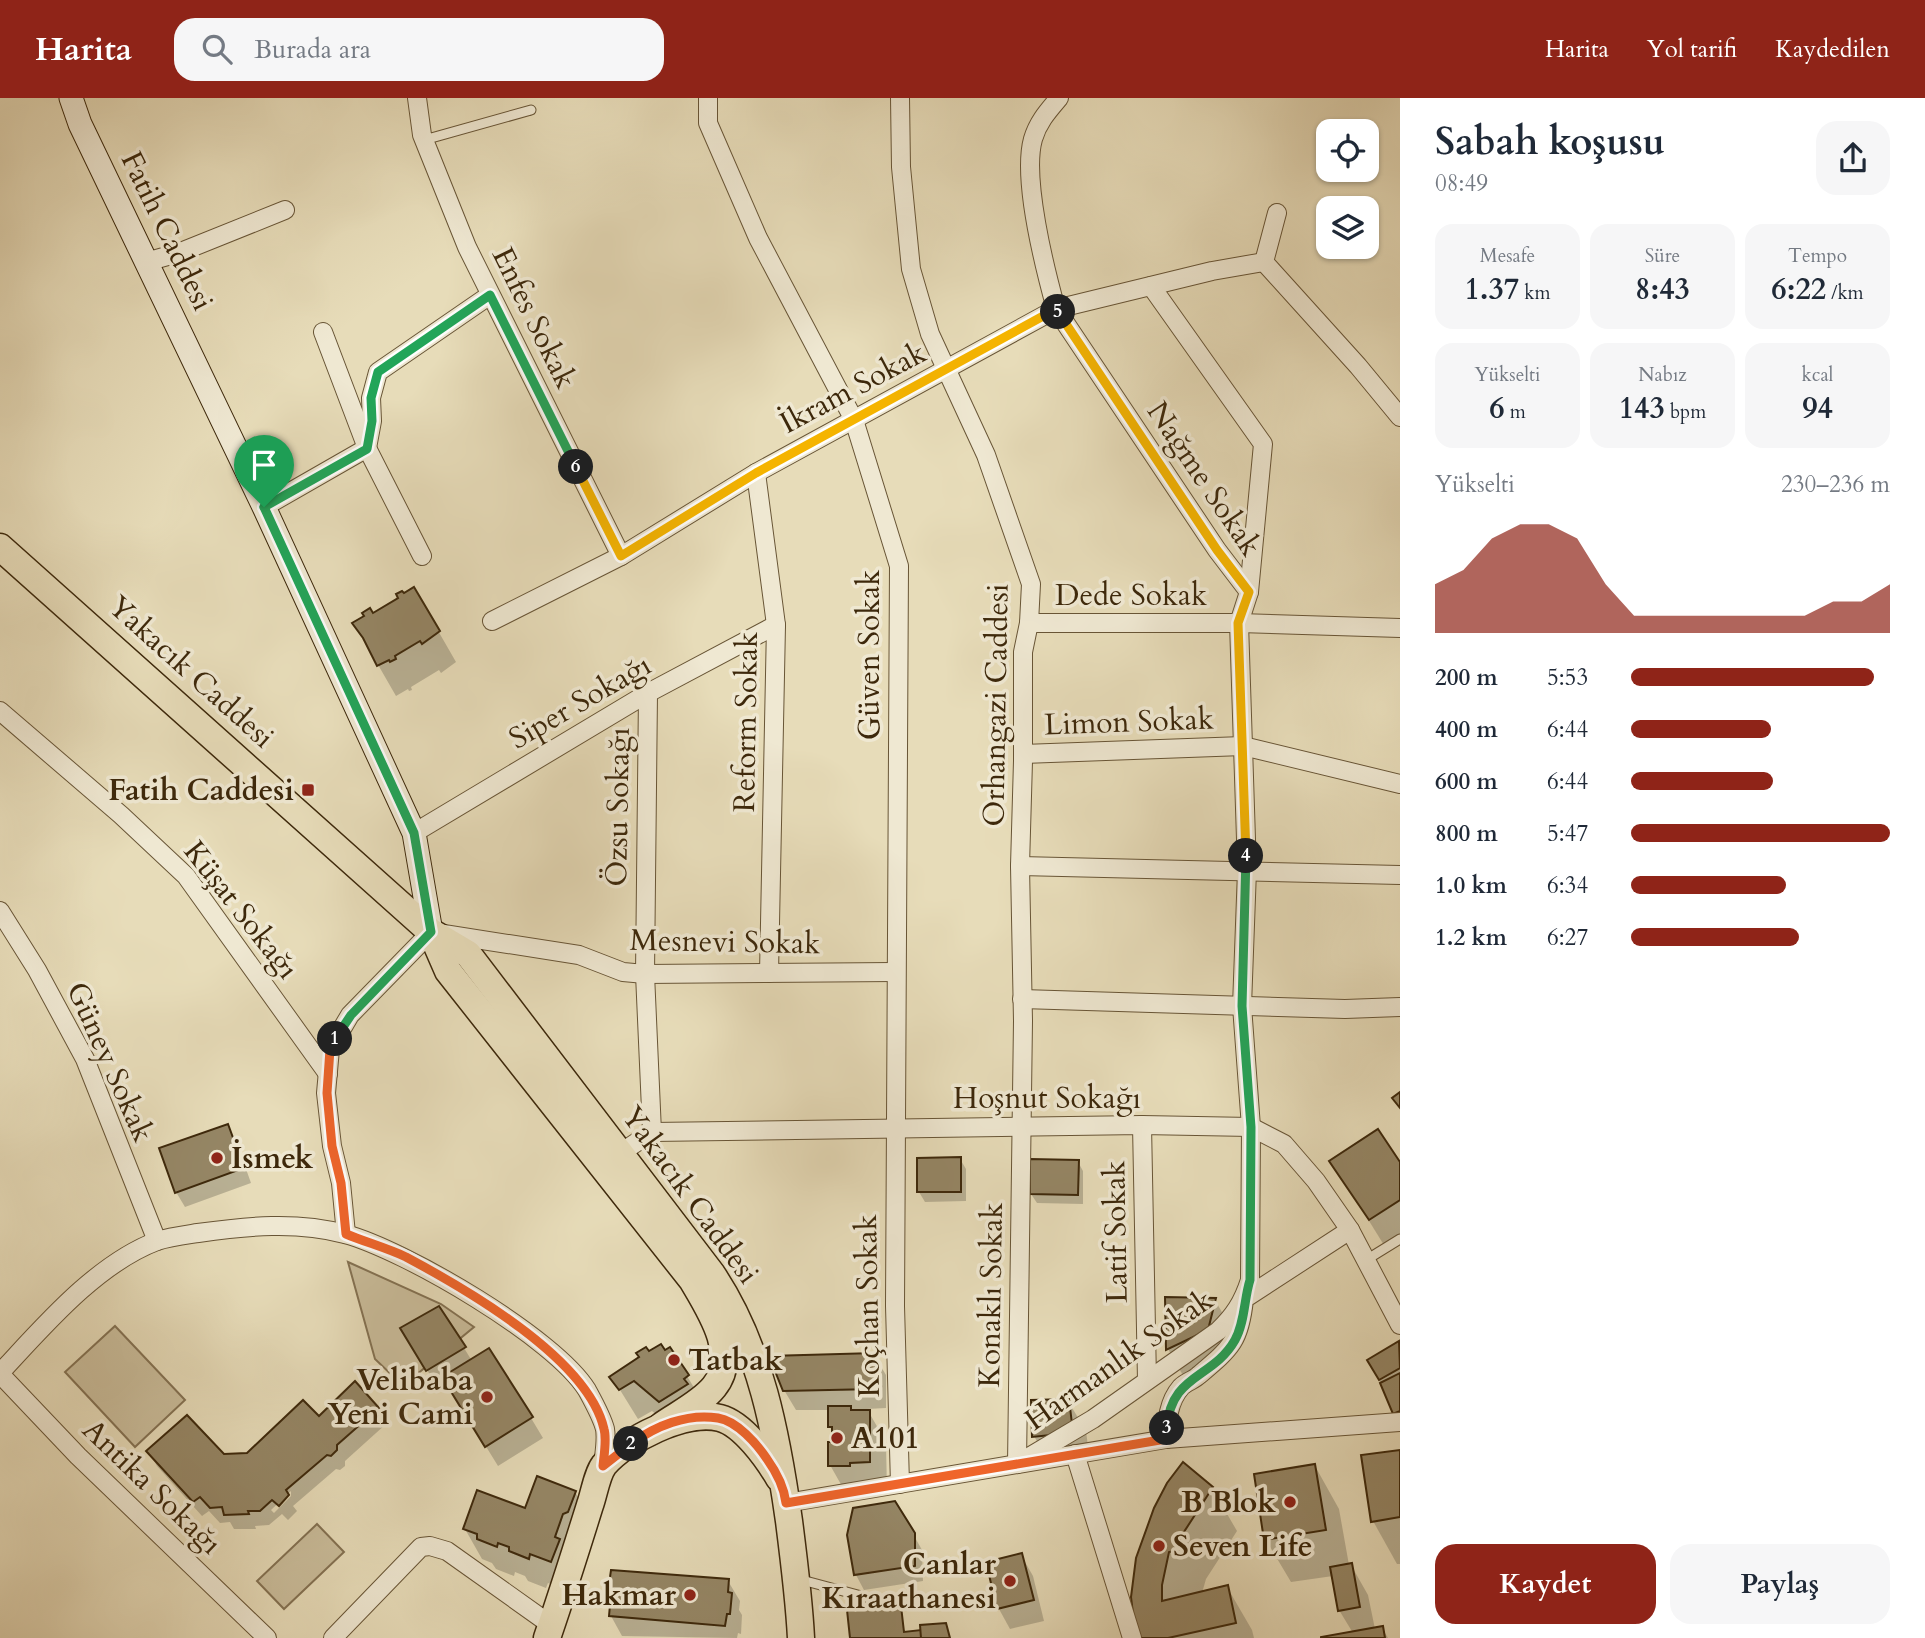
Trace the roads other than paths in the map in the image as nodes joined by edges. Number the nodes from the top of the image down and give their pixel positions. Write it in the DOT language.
graph roads {
  1 [pos="71,98"];
  2 [pos="417,98"];
  3 [pos="708,98"];
  4 [pos="900,98"];
  5 [pos="1059,98"];
  6 [pos="531,110"];
  7 [pos="424,140"];
  8 [pos="285,210"];
  9 [pos="1276,213"];
  10 [pos="146,262"];
  11 [pos="1264,262"];
  12 [pos="1151,286"];
  13 [pos="490,295"];
  14 [pos="1056,309"];
  15 [pos="323,332"];
  16 [pos="947,369"];
  17 [pos="1400,417"];
  18 [pos="854,421"];
  19 [pos="367,449"];
  20 [pos="756,473"];
  21 [pos="264,507"];
  22 [pos="0,547"];
  23 [pos="422,556"];
  24 [pos="621,556"];
  25 [pos="1249,592"];
  26 [pos="492,621"];
  27 [pos="1029,622"];
  28 [pos="1238,623"];
  29 [pos="776,625"];
  30 [pos="1400,628"];
  31 [pos="648,693"];
  32 [pos="0,711"];
  33 [pos="1243,746"];
  34 [pos="1023,754"];
  35 [pos="1400,784"];
  36 [pos="414,833"];
  37 [pos="1020,866"];
  38 [pos="1247,870"];
  39 [pos="1400,876"];
  40 [pos="0,911"];
  41 [pos="431,932"];
  42 [pos="895,972"];
  43 [pos="769,973"];
  44 [pos="645,974"];
  45 [pos="1022,999"];
  46 [pos="1242,1006"];
  47 [pos="1400,1007"];
  48 [pos="328,1074"];
  49 [pos="1142,1125"];
  50 [pos="1021,1126"];
  51 [pos="894,1127"];
  52 [pos="1251,1127"];
  53 [pos="652,1132"];
  54 [pos="610,1159"];
  55 [pos="1350,1230"];
  56 [pos="346,1234"];
  57 [pos="1400,1240"];
  58 [pos="158,1241"];
  59 [pos="1366,1261"];
  60 [pos="1244,1299"];
  61 [pos="1400,1325"];
  62 [pos="0,1373"];
  63 [pos="1153,1376"];
  64 [pos="1195,1379"];
  65 [pos="1400,1422"];
  66 [pos="661,1426"];
  67 [pos="1166,1439"];
  68 [pos="1075,1454"];
  69 [pos="1017,1464"];
  70 [pos="603,1466"];
  71 [pos="900,1484"];
  72 [pos="785,1496"];
  73 [pos="797,1586"];
  74 [pos="884,1602"];
  75 [pos="549,1631"];
  76 [pos="267,1638"];
  77 [pos="333,1638"];
  78 [pos="801,1638"];
  79 [pos="807,1638"];
  80 [pos="1132,1638"];
  1 -- 10 [label="street, Fatih Caddesi"];
  2 -- 7 [label="street, Enfes Sokak"];
  3 -- 18 [label="street, Güven Sokak"];
  4 -- 16 [label="street, Orhangazi Caddesi"];
  5 -- 14 [label="street, Nağme Sokak"];
  6 -- 7 [label="lane"];
  7 -- 13 [label="street, Enfes Sokak"];
  8 -- 10 [label="street"];
  9 -- 11 [label="street"];
  10 -- 21 [label="street, Fatih Caddesi"];
  11 -- 12 [label="street, İkram Sokak"];
  11 -- 17 [label="street"];
  12 -- 14 [label="street, İkram Sokak"];
  12 -- 25 [label="street"];
  13 -- 19 [label="street"];
  13 -- 24 [label="street, Enfes Sokak"];
  14 -- 16 [label="street, İkram Sokak"];
  14 -- 25 [label="street, Nağme Sokak"];
  15 -- 19 [label="street"];
  16 -- 18 [label="street, İkram Sokak"];
  16 -- 27 [label="street, Orhangazi Caddesi"];
  18 -- 20 [label="street, İkram Sokak"];
  18 -- 42 [label="street, Güven Sokak"];
  19 -- 21 [label="street"];
  19 -- 23 [label="street"];
  20 -- 24 [label="street, İkram Sokak"];
  20 -- 29 [label="street, Reform Sokak"];
  21 -- 36 [label="street, Fatih Caddesi"];
  22 -- 41 [label="main road, Yakacık Caddesi"];
  24 -- 26 [label="street, İkram Sokak"];
  25 -- 28 [label="street, Nağme Sokak"];
  27 -- 28 [label="street, Dede Sokak"];
  27 -- 34 [label="street, Orhangazi Caddesi"];
  28 -- 30 [label="street, Dede Sokak"];
  28 -- 33 [label="street, Nağme Sokak"];
  29 -- 31 [label="street, Siper Sokağı"];
  29 -- 43 [label="street, Reform Sokak"];
  31 -- 36 [label="street, Siper Sokağı"];
  31 -- 44 [label="street, Özsu Sokağı"];
  32 -- 48 [label="street, Küşat Sokağı"];
  33 -- 34 [label="street, Limon Sokak"];
  33 -- 35 [label="street, Limon Sokak"];
  33 -- 38 [label="street, Nağme Sokak"];
  34 -- 37 [label="street, Orhangazi Caddesi"];
  36 -- 41 [label="street, Fatih Caddesi"];
  37 -- 38 [label="street"];
  37 -- 45 [label="street, Orhangazi Caddesi"];
  38 -- 39 [label="street"];
  38 -- 46 [label="street, Nağme Sokak"];
  40 -- 58 [label="street, Güney Sokak"];
  41 -- 44 [label="street, Mesnevi Sokak"];
  41 -- 48 [label="street"];
  41 -- 54 [label="main road, Yakacık Caddesi"];
  42 -- 43 [label="street, Mesnevi Sokak"];
  42 -- 51 [label="street, Güven Sokak"];
  43 -- 44 [label="street, Mesnevi Sokak"];
  44 -- 53 [label="street, Özsu Sokağı"];
  45 -- 46 [label="street"];
  45 -- 50 [label="street, Orhangazi Caddesi"];
  46 -- 47 [label="street"];
  46 -- 52 [label="street, Nağme Sokak"];
  48 -- 56 [label="street"];
  49 -- 50 [label="street, Hoşnut Sokağı"];
  49 -- 52 [label="street, Hoşnut Sokağı"];
  49 -- 63 [label="street, Latif Sokak"];
  50 -- 51 [label="street, Hoşnut Sokağı"];
  50 -- 69 [label="street, Konaklı Sokak"];
  51 -- 53 [label="street, Hoşnut Sokağı"];
  51 -- 71 [label="street, Koçhan Sokak"];
  52 -- 55 [label="street, Hoşnut Sokağı"];
  52 -- 60 [label="street, Harmanlık Sokak"];
  53 -- 54 [label="street"];
  54 -- 66 [label="main road, Yakacık Caddesi"];
  54 -- 72 [label="main road, Yakacık Caddesi"];
  55 -- 59 [label="street, Hoşnut Sokağı"];
  55 -- 60 [label="street"];
  56 -- 58 [label="street"];
  56 -- 70 [label="street"];
  57 -- 59 [label="lane"];
  58 -- 62 [label="street"];
  59 -- 61 [label="street, Hoşnut Sokağı"];
  60 -- 63 [label="street, Harmanlık Sokak"];
  60 -- 64 [label="street"];
  62 -- 76 [label="street, Antika Sokağı"];
  63 -- 64 [label="street"];
  63 -- 69 [label="street, Harmanlık Sokak"];
  64 -- 67 [label="street"];
  65 -- 67 [label="street"];
  66 -- 70 [label="main road"];
  66 -- 72 [label="main road"];
  67 -- 68 [label="street"];
  68 -- 69 [label="street"];
  68 -- 80 [label="street"];
  69 -- 71 [label="street"];
  70 -- 75 [label="main road"];
  71 -- 72 [label="street"];
  72 -- 73 [label="main road, Yakacık Caddesi"];
  73 -- 74 [label="lane"];
  73 -- 78 [label="main road, Yakacık Caddesi"];
  73 -- 79 [label="street, Yakacık Caddesi"];
  75 -- 77 [label="street"];
}
